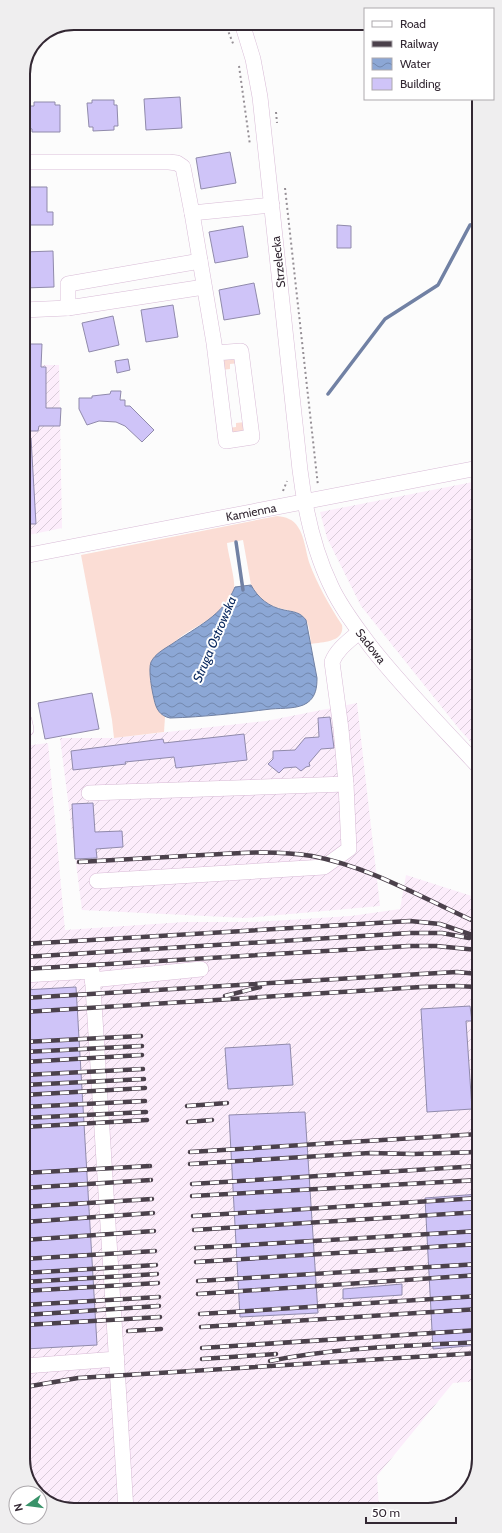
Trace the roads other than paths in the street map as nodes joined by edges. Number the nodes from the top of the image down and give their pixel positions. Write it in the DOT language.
graph roads {
  1 [pos="244,30"];
  2 [pos="30,162"];
  3 [pos="272,205"];
  4 [pos="192,213"];
  5 [pos="200,261"];
  6 [pos="204,287"];
  7 [pos="68,308"];
  8 [pos="30,310"];
  9 [pos="215,353"];
  10 [pos="472,469"];
  11 [pos="304,503"];
  12 [pos="30,555"];
  13 [pos="360,632"];
  14 [pos="472,759"];
  15 [pos="346,784"];
  16 [pos="89,793"];
  17 [pos="97,881"];
  18 [pos="201,969"];
  19 [pos="30,975"];
  20 [pos="92,980"];
  21 [pos="117,1360"];
  22 [pos="30,1366"];
  23 [pos="126,1503"];
  1 -- 3 [label="street, Strzelecka"];
  2 -- 4 [label="street"];
  3 -- 4 [label="street"];
  3 -- 11 [label="street, Strzelecka"];
  4 -- 5 [label="street"];
  5 -- 6 [label="street"];
  5 -- 7 [label="street"];
  6 -- 7 [label="street"];
  6 -- 9 [label="street"];
  7 -- 8 [label="street"];
  9 -- 9 [label="street"];
  10 -- 11 [label="street, Kamienna"];
  11 -- 12 [label="street, Kamienna"];
  11 -- 13 [label="street, Sadowa"];
  13 -- 14 [label="street, Sadowa"];
  13 -- 15 [label="street"];
  15 -- 16 [label="street"];
  15 -- 17 [label="street"];
  18 -- 20 [label="street"];
  19 -- 20 [label="street"];
  20 -- 21 [label="street"];
  21 -- 22 [label="street"];
  21 -- 23 [label="street"];
}
